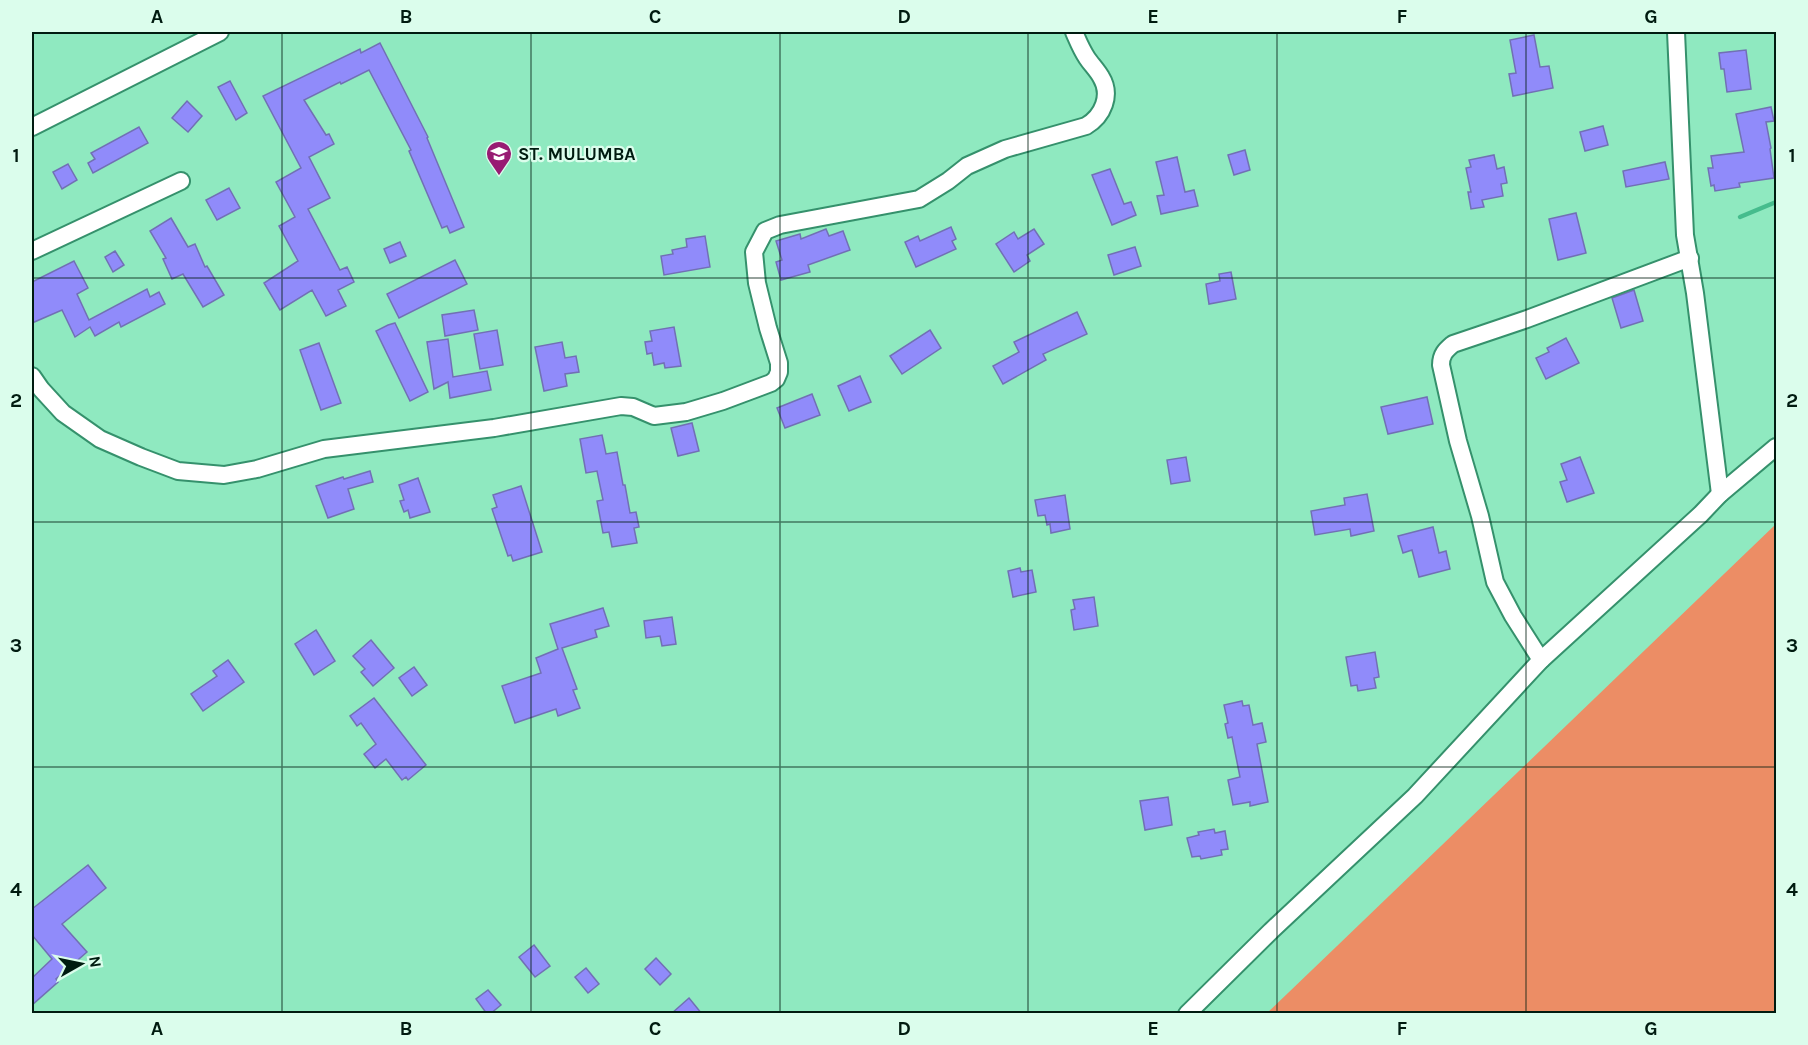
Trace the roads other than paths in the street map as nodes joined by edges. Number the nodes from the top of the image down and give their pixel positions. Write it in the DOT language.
graph roads {
  1 [pos="1074,32"];
  2 [pos="1676,32"];
  3 [pos="210,34"];
  4 [pos="32,127"];
  5 [pos="181,181"];
  6 [pos="32,251"];
  7 [pos="1690,258"];
  8 [pos="32,376"];
  9 [pos="1776,447"];
  10 [pos="1720,494"];
  11 [pos="1540,660"];
  12 [pos="1187,1014"];
  1 -- 8 [label="street"];
  2 -- 7 [label="street"];
  3 -- 4 [label="street"];
  5 -- 6 [label="street"];
  7 -- 10 [label="street"];
  7 -- 11 [label="street"];
  9 -- 10 [label="street"];
  10 -- 11 [label="street"];
  11 -- 12 [label="street"];
}
